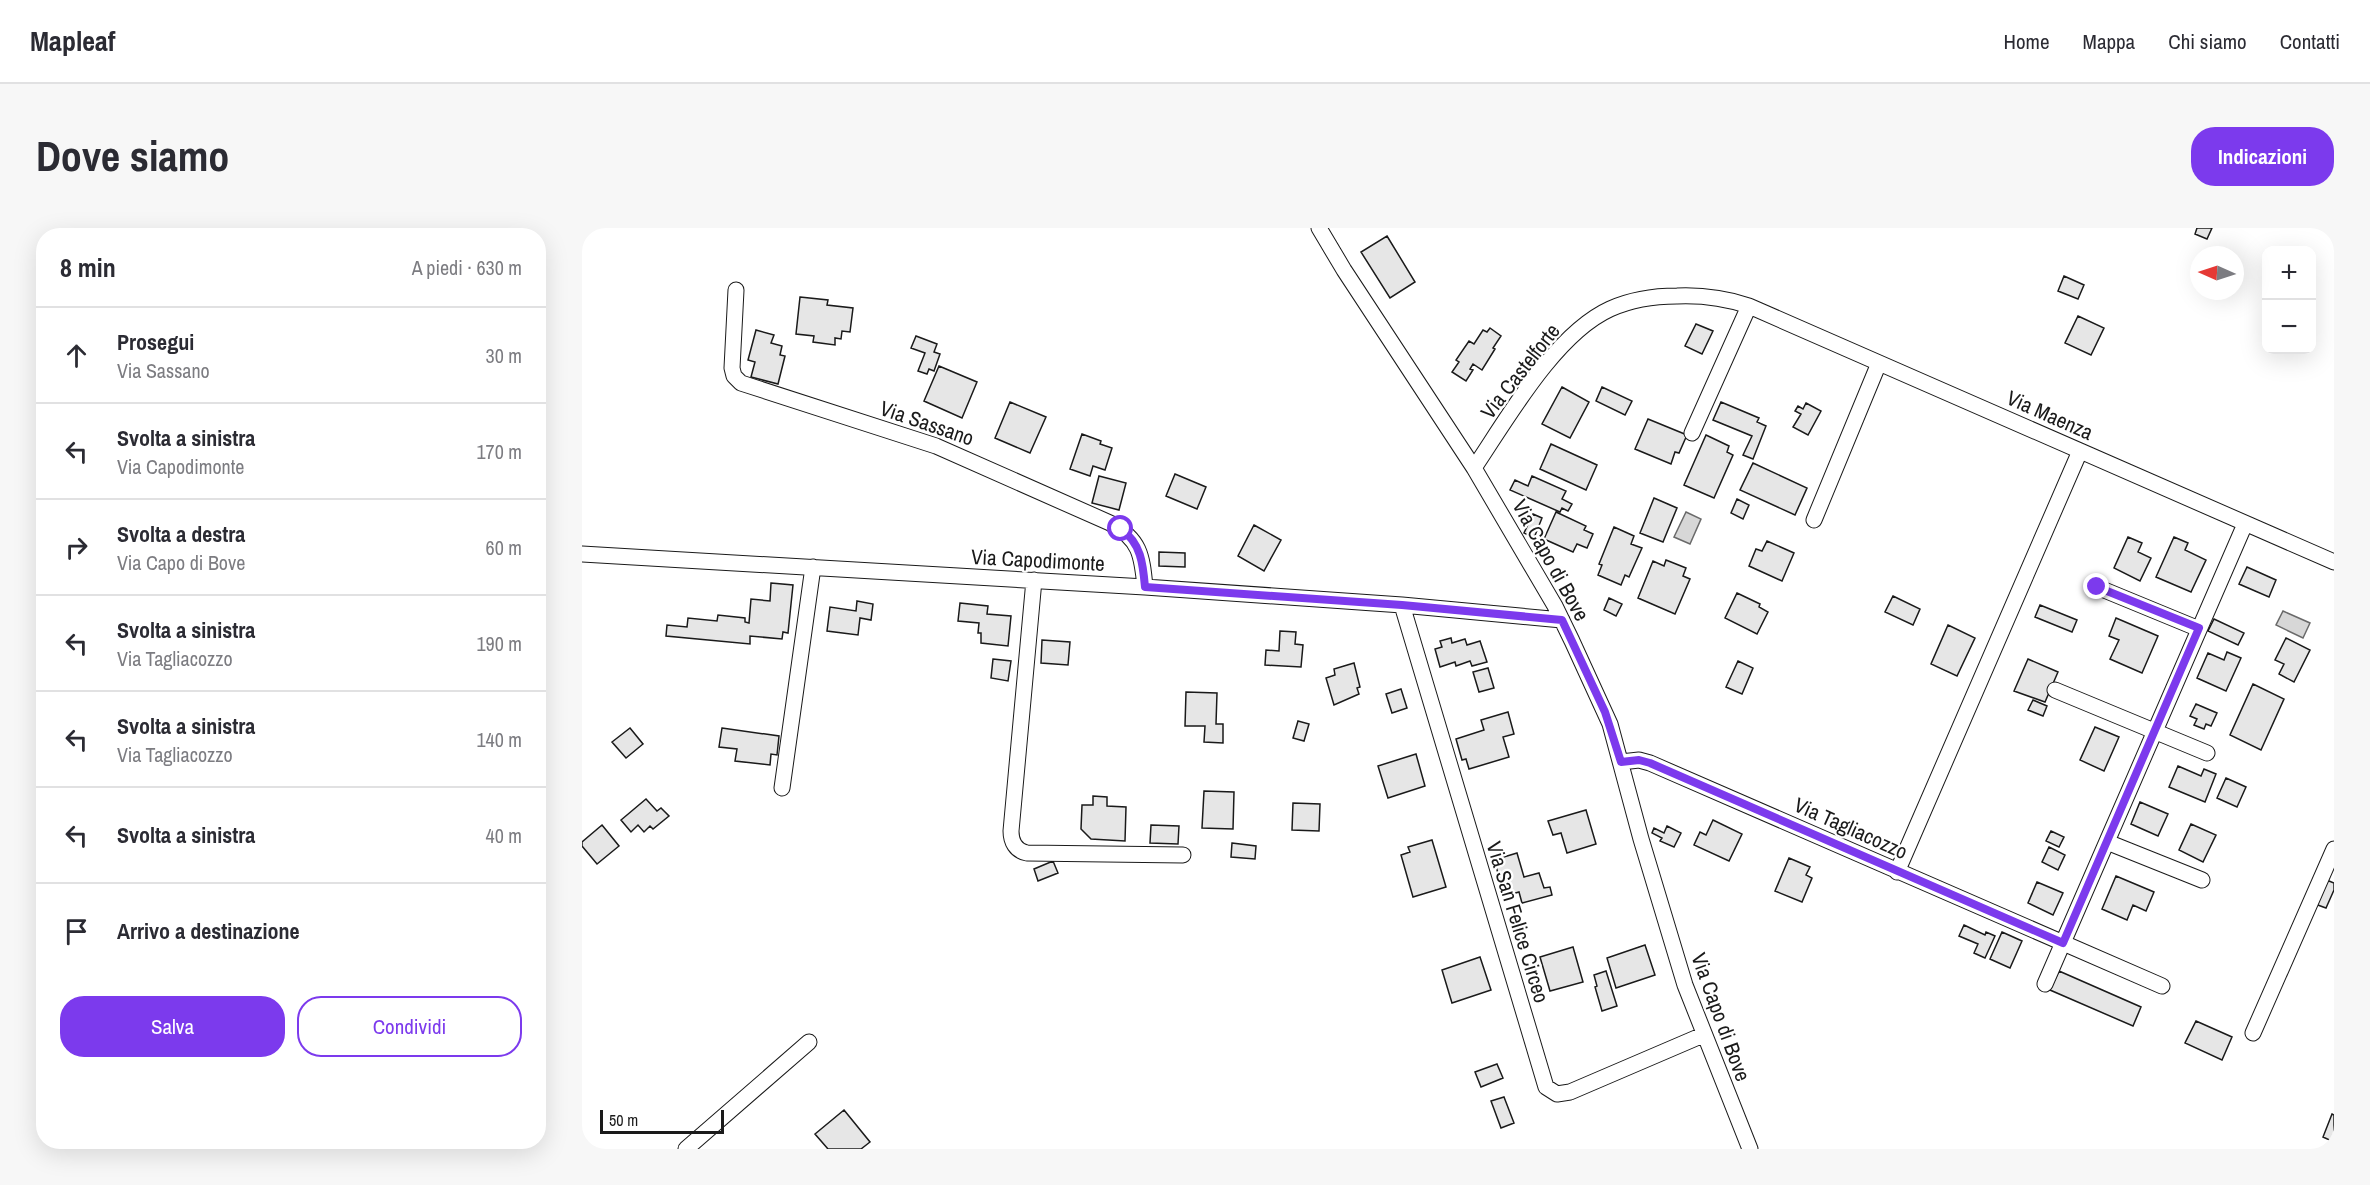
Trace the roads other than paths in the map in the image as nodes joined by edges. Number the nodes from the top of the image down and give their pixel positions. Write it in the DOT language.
graph roads {
  1 [pos="1319,228"];
  2 [pos="736,290"];
  3 [pos="1749,306"];
  4 [pos="1879,363"];
  5 [pos="1692,433"];
  6 [pos="2080,451"];
  7 [pos="1474,468"];
  8 [pos="1814,520"];
  9 [pos="2245,524"];
  10 [pos="582,554"];
  11 [pos="2334,562"];
  12 [pos="813,567"];
  13 [pos="1034,580"];
  14 [pos="1145,587"];
  15 [pos="2097,587"];
  16 [pos="1402,605"];
  17 [pos="1562,620"];
  18 [pos="2199,628"];
  19 [pos="2055,690"];
  20 [pos="2155,731"];
  21 [pos="2207,753"];
  22 [pos="1621,762"];
  23 [pos="782,788"];
  24 [pos="2107,842"];
  25 [pos="2334,849"];
  26 [pos="1183,855"];
  27 [pos="1897,872"];
  28 [pos="2202,880"];
  29 [pos="2063,943"];
  30 [pos="2046,984"];
  31 [pos="2162,986"];
  32 [pos="2253,1033"];
  33 [pos="1703,1035"];
  34 [pos="809,1042"];
  35 [pos="686,1149"];
  36 [pos="1750,1149"];
  1 -- 7 [label="street, Via Capo di Bove"];
  2 -- 14 [label="street, Via Sassano"];
  3 -- 4 [label="street, Via Maenza"];
  3 -- 5 [label="street"];
  3 -- 7 [label="street, Via Castelforte"];
  4 -- 6 [label="street, Via Maenza"];
  4 -- 8 [label="street"];
  6 -- 9 [label="street, Via Maenza"];
  6 -- 27 [label="street"];
  7 -- 17 [label="street, Via Capo di Bove"];
  9 -- 11 [label="street, Via Maenza"];
  9 -- 18 [label="street"];
  10 -- 12 [label="street, Via Capodimonte"];
  12 -- 13 [label="street, Via Capodimonte"];
  12 -- 23 [label="street"];
  13 -- 14 [label="street, Via Capodimonte"];
  13 -- 26 [label="street"];
  14 -- 16 [label="street, Via Capodimonte"];
  15 -- 18 [label="street"];
  16 -- 17 [label="street, Via Capodimonte"];
  16 -- 33 [label="street, Via San Felice Circeo"];
  17 -- 22 [label="street, Via Capo di Bove"];
  18 -- 20 [label="street"];
  19 -- 20 [label="street"];
  20 -- 21 [label="street"];
  20 -- 24 [label="street"];
  22 -- 27 [label="street, Via Tagliacozzo"];
  22 -- 33 [label="street, Via Capo di Bove"];
  24 -- 28 [label="street"];
  24 -- 29 [label="street"];
  25 -- 32 [label="street"];
  27 -- 29 [label="street, Via Tagliacozzo"];
  29 -- 30 [label="street"];
  29 -- 31 [label="street, Via Tagliacozzo"];
  33 -- 36 [label="street, Via Capo di Bove"];
  34 -- 35 [label="street"];
}
